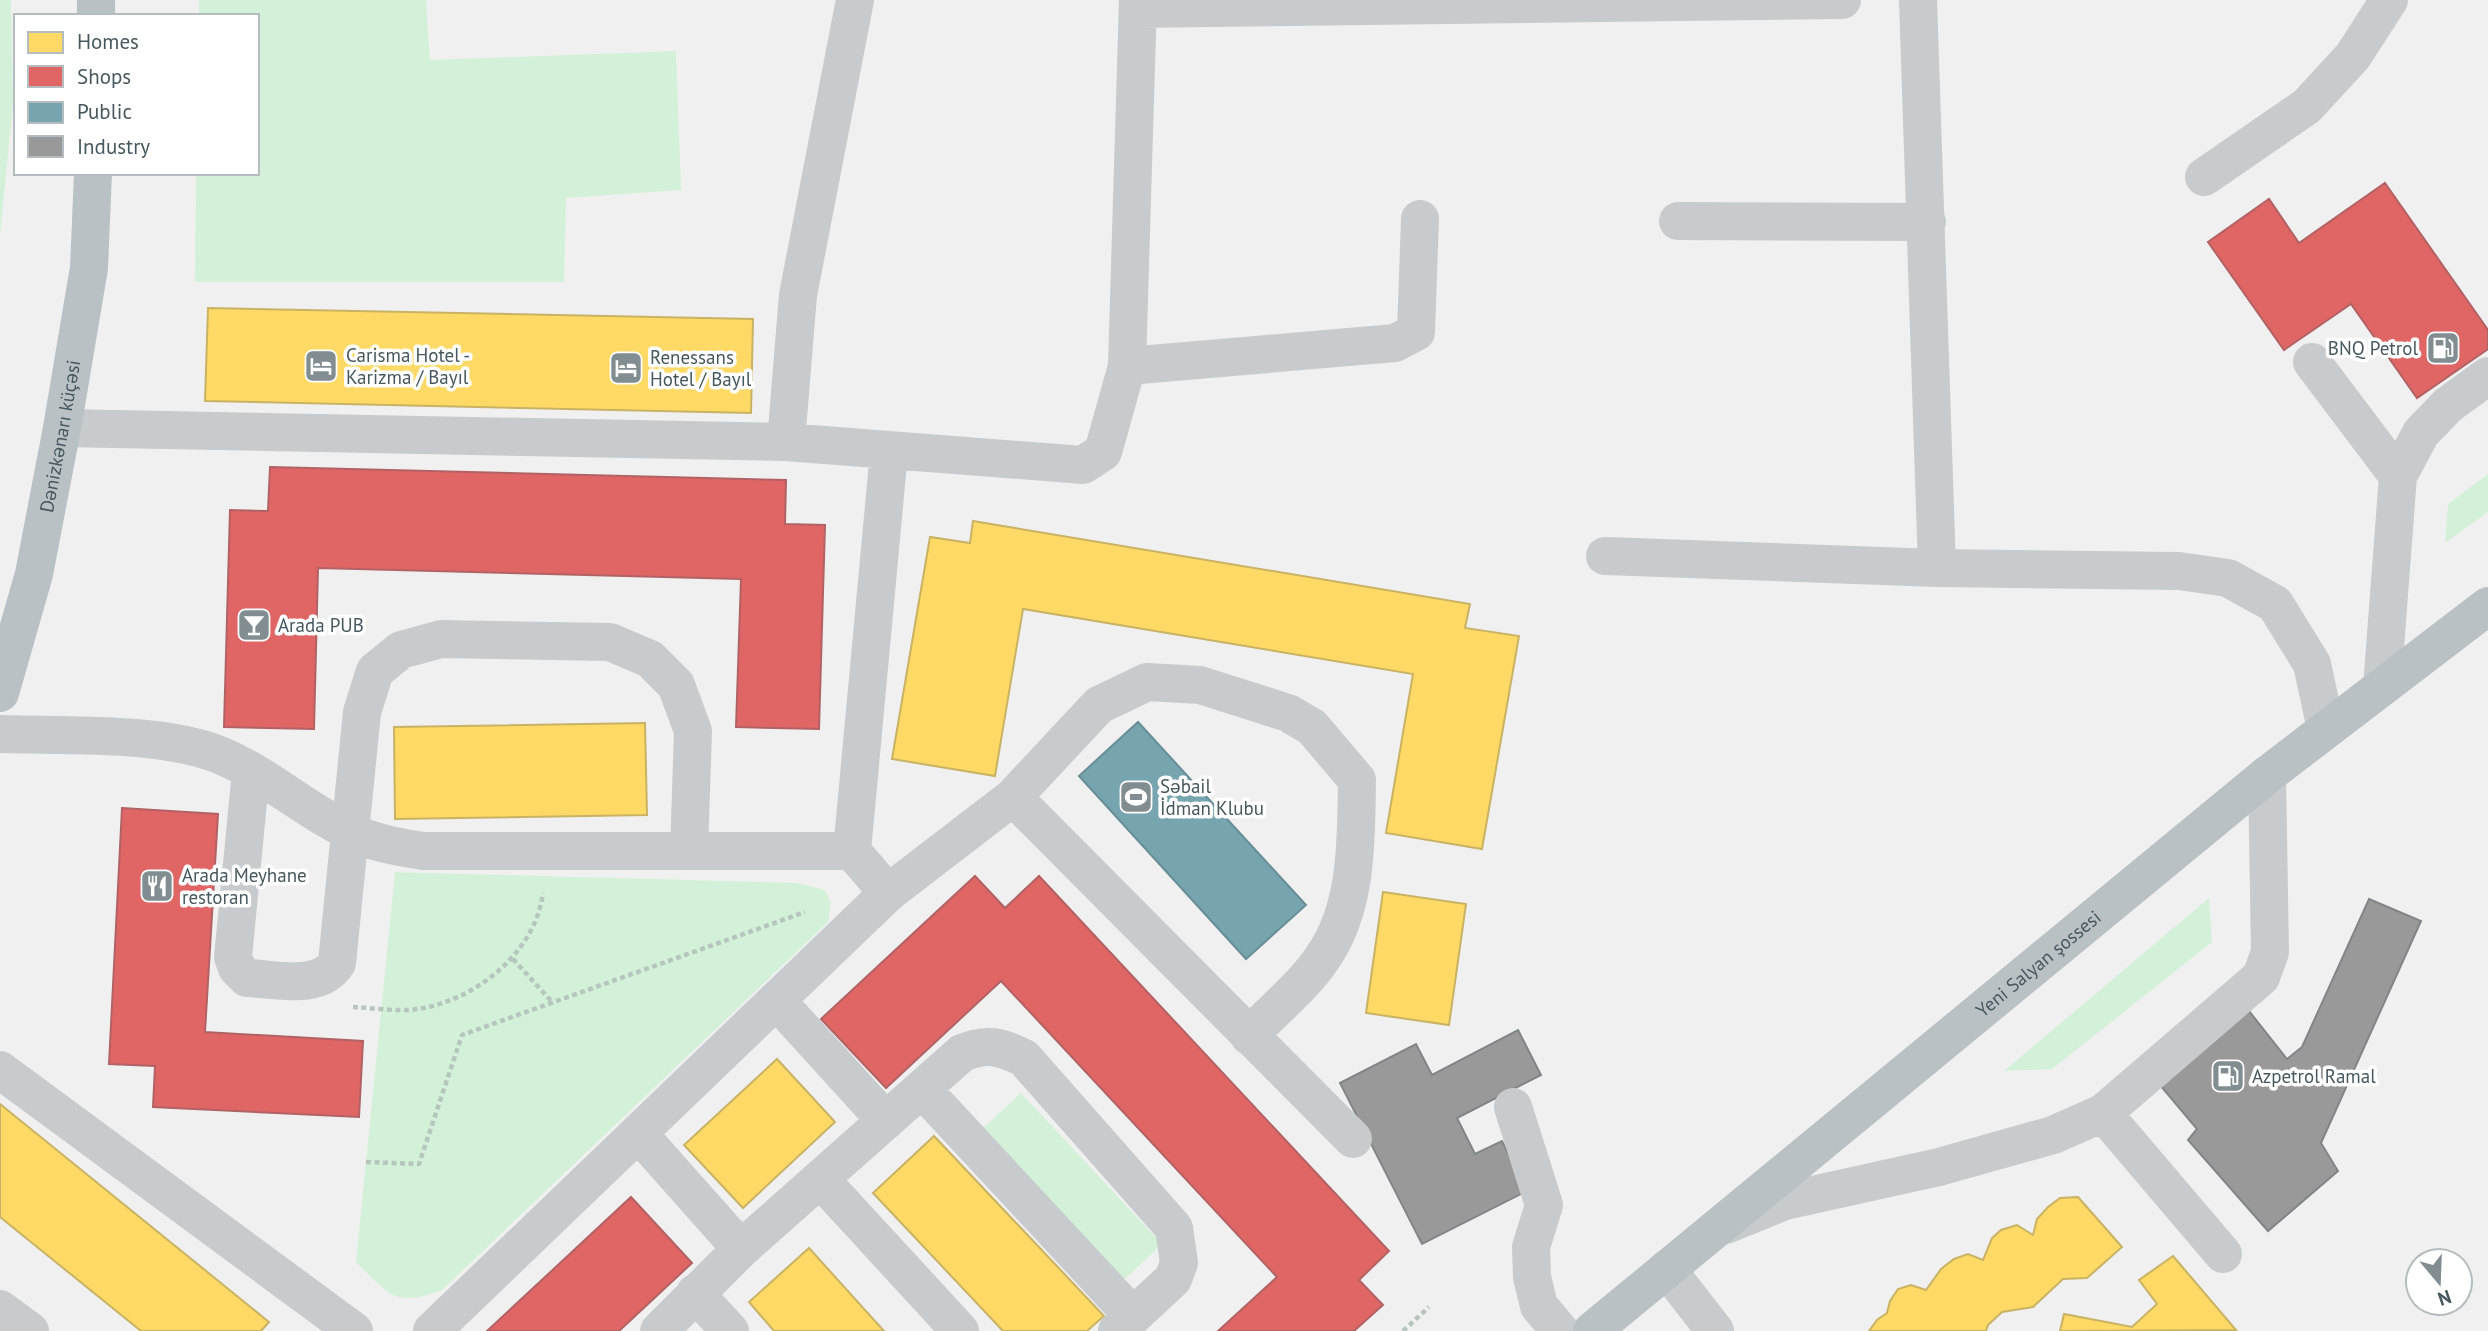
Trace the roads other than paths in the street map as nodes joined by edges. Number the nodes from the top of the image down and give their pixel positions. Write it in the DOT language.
graph roads {
  1 [pos="855,0"];
  2 [pos="1842,0"];
  3 [pos="1918,0"];
  4 [pos="2389,0"];
  5 [pos="1138,5"];
  6 [pos="93,175"];
  7 [pos="2204,177"];
  8 [pos="1420,219"];
  9 [pos="1678,221"];
  10 [pos="1927,222"];
  11 [pos="2312,362"];
  12 [pos="1127,366"];
  13 [pos="2488,376"];
  14 [pos="62,428"];
  15 [pos="786,442"];
  16 [pos="889,452"];
  17 [pos="2398,476"];
  18 [pos="1605,556"];
  19 [pos="1937,568"];
  20 [pos="2488,606"];
  21 [pos="2382,687"];
  22 [pos="0,693"];
  23 [pos="2326,729"];
  24 [pos="0,734"];
  25 [pos="251,771"];
  26 [pos="2267,775"];
  27 [pos="1013,797"];
  28 [pos="350,832"];
  29 [pos="690,851"];
  30 [pos="852,851"];
  31 [pos="888,893"];
  32 [pos="777,1001"];
  33 [pos="1249,1035"];
  34 [pos="0,1070"];
  35 [pos="922,1089"];
  36 [pos="1513,1107"];
  37 [pos="2103,1113"];
  38 [pos="886,1121"];
  39 [pos="638,1133"];
  40 [pos="1353,1139"];
  41 [pos="821,1180"];
  42 [pos="1712,1231"];
  43 [pos="741,1249"];
  44 [pos="2223,1254"];
  45 [pos="1667,1269"];
  46 [pos="695,1293"];
  47 [pos="0,1309"];
  48 [pos="1125,1324"];
  49 [pos="30,1331"];
  50 [pos="354,1331"];
  51 [pos="432,1331"];
  52 [pos="659,1331"];
  53 [pos="730,1331"];
  54 [pos="960,1331"];
  55 [pos="1560,1331"];
  56 [pos="1592,1331"];
  57 [pos="1715,1331"];
  1 -- 15 [label="street"];
  2 -- 5 [label="street"];
  3 -- 10 [label="street"];
  4 -- 7 [label="street"];
  5 -- 12 [label="street"];
  6 -- 14 [label="highway, Dənizkənarı küçəsi"];
  8 -- 12 [label="street"];
  9 -- 10 [label="street"];
  10 -- 19 [label="street"];
  11 -- 17 [label="street"];
  12 -- 16 [label="street"];
  13 -- 17 [label="street"];
  14 -- 15 [label="street"];
  14 -- 22 [label="highway, Dənizkənarı küçəsi"];
  15 -- 16 [label="street"];
  16 -- 30 [label="street"];
  17 -- 21 [label="street"];
  18 -- 19 [label="street"];
  19 -- 23 [label="street"];
  20 -- 21 [label="highway, Yeni Salyan şossesi"];
  21 -- 23 [label="highway, Yeni Salyan şossesi"];
  23 -- 26 [label="highway, Yeni Salyan şossesi"];
  24 -- 25 [label="street"];
  25 -- 28 [label="street"];
  25 -- 28 [label="street"];
  26 -- 37 [label="street"];
  26 -- 42 [label="highway, Yeni Salyan şossesi"];
  27 -- 31 [label="street"];
  27 -- 33 [label="street"];
  27 -- 33 [label="street"];
  28 -- 29 [label="street"];
  28 -- 29 [label="street"];
  29 -- 30 [label="street"];
  30 -- 31 [label="street"];
  31 -- 32 [label="street"];
  32 -- 38 [label="street"];
  32 -- 39 [label="street"];
  33 -- 40 [label="street"];
  34 -- 50 [label="street"];
  35 -- 38 [label="street"];
  35 -- 48 [label="street"];
  35 -- 48 [label="street"];
  36 -- 55 [label="street"];
  37 -- 42 [label="street"];
  37 -- 44 [label="street"];
  38 -- 41 [label="street"];
  39 -- 43 [label="street"];
  39 -- 51 [label="street"];
  41 -- 43 [label="street"];
  41 -- 54 [label="street"];
  42 -- 45 [label="highway, Yeni Salyan şossesi"];
  43 -- 46 [label="street"];
  45 -- 56 [label="highway, Yeni Salyan şossesi"];
  45 -- 57 [label="street"];
  46 -- 52 [label="street"];
  46 -- 53 [label="street"];
  47 -- 49 [label="street"];
}
